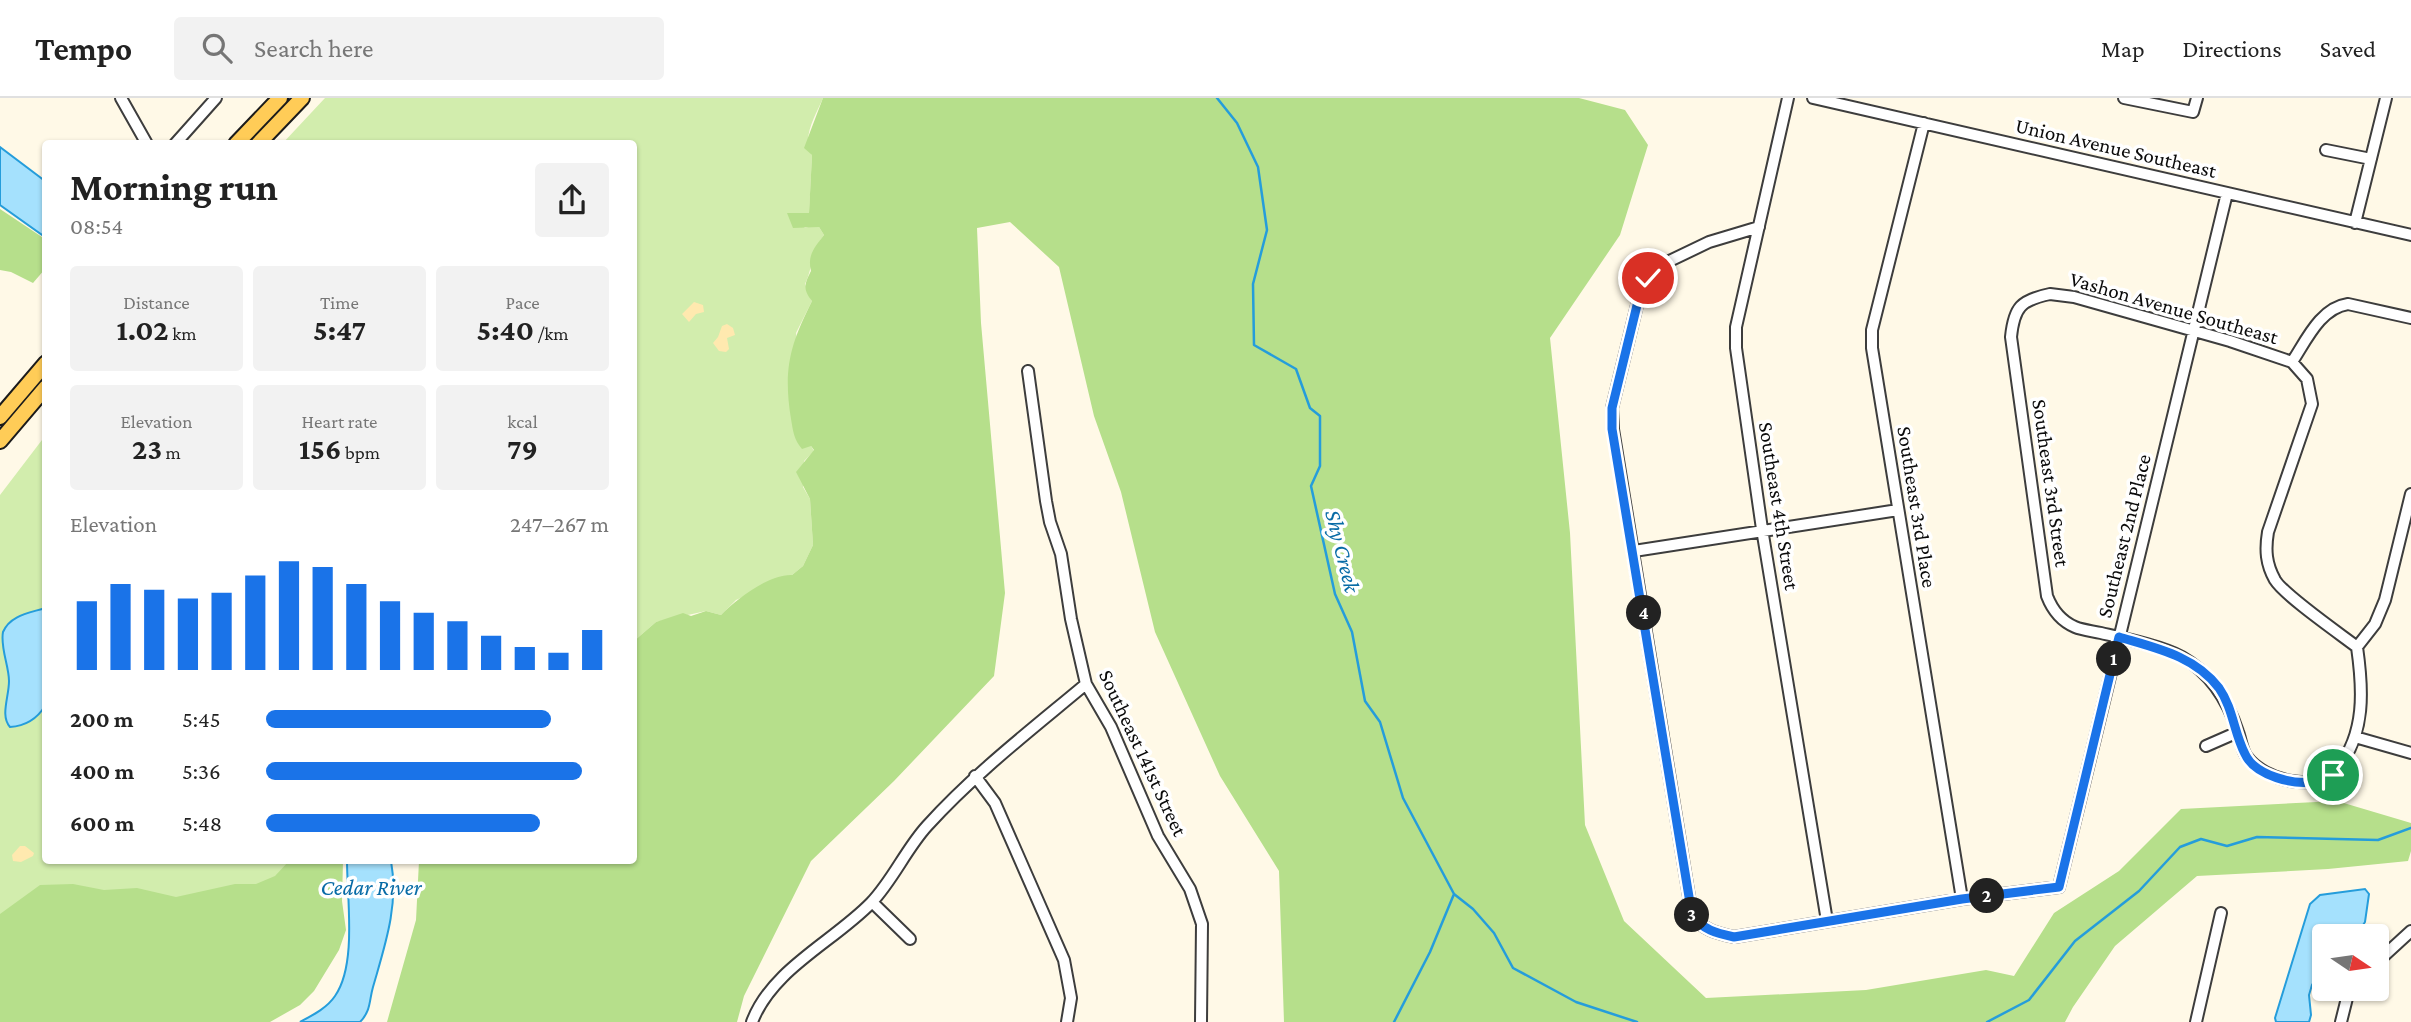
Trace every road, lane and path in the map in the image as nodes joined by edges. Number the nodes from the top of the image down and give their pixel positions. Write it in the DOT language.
graph roads {
  1 [pos="121,98"];
  2 [pos="216,98"];
  3 [pos="280,98"];
  4 [pos="302,98"];
  5 [pos="1788,98"];
  6 [pos="1813,98"];
  7 [pos="2124,98"];
  8 [pos="2197,98"];
  9 [pos="2386,98"];
  10 [pos="1832,100"];
  11 [pos="1924,123"];
  12 [pos="145,140"];
  13 [pos="179,140"];
  14 [pos="240,140"];
  15 [pos="262,140"];
  16 [pos="2326,150"];
  17 [pos="2371,159"];
  18 [pos="2227,193"];
  19 [pos="2356,223"];
  20 [pos="1759,227"];
  21 [pos="2411,235"];
  22 [pos="2034,297"];
  23 [pos="2411,318"];
  24 [pos="2194,330"];
  25 [pos="2292,362"];
  26 [pos="42,368"];
  27 [pos="1028,372"];
  28 [pos="42,392"];
  29 [pos="0,417"];
  30 [pos="0,441"];
  31 [pos="2411,494"];
  32 [pos="1898,510"];
  33 [pos="1762,530"];
  34 [pos="1634,551"];
  35 [pos="2119,637"];
  36 [pos="2357,647"];
  37 [pos="1086,684"];
  38 [pos="2238,732"];
  39 [pos="2355,737"];
  40 [pos="2206,746"];
  41 [pos="2411,753"];
  42 [pos="975,776"];
  43 [pos="1962,899"];
  44 [pos="872,902"];
  45 [pos="2221,914"];
  46 [pos="1827,921"];
  47 [pos="2411,931"];
  48 [pos="910,939"];
  49 [pos="2389,952"];
  50 [pos="2346,1001"];
  51 [pos="752,1022"];
  52 [pos="1067,1022"];
  53 [pos="1200,1022"];
  54 [pos="2196,1022"];
  55 [pos="2341,1022"];
  1 -- 12 [label="street"];
  2 -- 13 [label="street"];
  3 -- 14 [label="main road"];
  4 -- 15 [label="main road"];
  5 -- 20 [label="street, Southeast 4th Street"];
  6 -- 10 [label="street, Union Avenue Southeast"];
  7 -- 8 [label="street"];
  9 -- 17 [label="street"];
  10 -- 11 [label="street, Union Avenue Southeast"];
  11 -- 18 [label="street, Union Avenue Southeast"];
  11 -- 32 [label="street, Southeast 3rd Place"];
  16 -- 17 [label="street"];
  17 -- 19 [label="street"];
  18 -- 19 [label="street, Union Avenue Southeast"];
  18 -- 24 [label="street, Southeast 2nd Place"];
  19 -- 21 [label="street, Union Avenue Southeast"];
  20 -- 33 [label="street, Southeast 4th Street"];
  20 -- 34 [label="street"];
  22 -- 24 [label="street, Vashon Avenue Southeast"];
  22 -- 35 [label="street, Southeast 3rd Street"];
  23 -- 25 [label="street"];
  24 -- 25 [label="street, Vashon Avenue Southeast"];
  24 -- 35 [label="street, Southeast 2nd Place"];
  25 -- 36 [label="street, Vashon Avenue Southeast"];
  26 -- 29 [label="main road"];
  27 -- 37 [label="street, Southeast 141st Street"];
  28 -- 30 [label="main road"];
  31 -- 36 [label="street"];
  32 -- 33 [label="street"];
  32 -- 43 [label="street, Southeast 3rd Place"];
  33 -- 34 [label="street"];
  33 -- 46 [label="street, Southeast 4th Street"];
  34 -- 46 [label="street"];
  35 -- 38 [label="street, Southeast 3rd Street"];
  35 -- 43 [label="street, Southeast 2nd Place"];
  36 -- 39 [label="street"];
  37 -- 42 [label="street"];
  37 -- 53 [label="street, Southeast 141st Street"];
  38 -- 39 [label="street, Southeast 3rd Street"];
  38 -- 40 [label="street"];
  39 -- 41 [label="street"];
  42 -- 44 [label="street"];
  42 -- 52 [label="street"];
  43 -- 46 [label="street"];
  44 -- 48 [label="street"];
  44 -- 51 [label="street"];
  45 -- 54 [label="street"];
  47 -- 49 [label="street"];
  50 -- 55 [label="street"];
}
